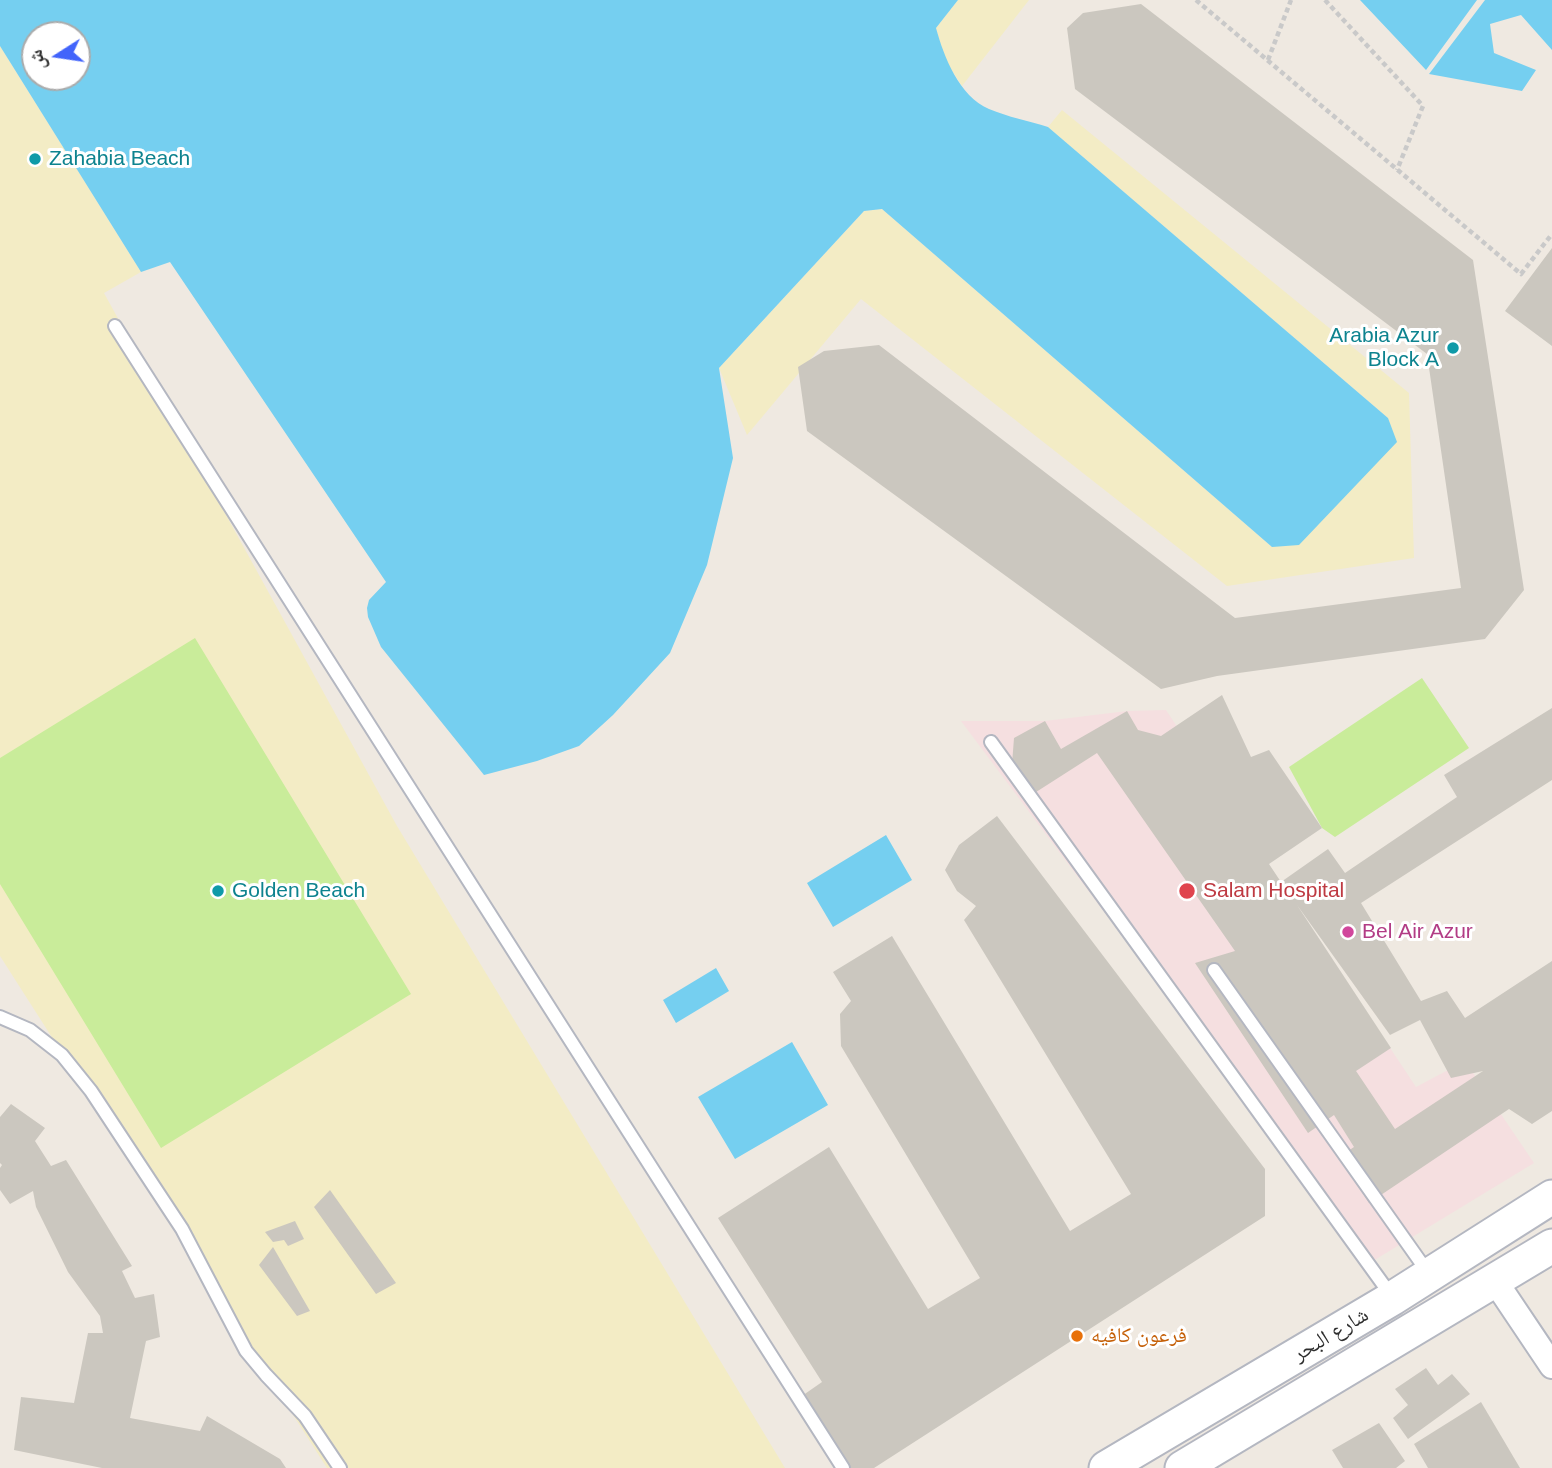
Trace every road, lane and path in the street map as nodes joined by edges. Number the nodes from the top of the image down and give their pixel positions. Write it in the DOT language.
graph roads {
  1 [pos="1196,0"];
  2 [pos="1291,0"];
  3 [pos="1325,0"];
  4 [pos="1268,60"];
  5 [pos="1396,170"];
  6 [pos="1552,234"];
  7 [pos="115,326"];
  8 [pos="991,741"];
  9 [pos="1214,971"];
  10 [pos="0,1017"];
  11 [pos="1552,1197"];
  12 [pos="1552,1246"];
  13 [pos="1429,1275"];
  14 [pos="1495,1281"];
  15 [pos="1393,1298"];
  16 [pos="1552,1366"];
  17 [pos="340,1468"];
  18 [pos="843,1468"];
  19 [pos="1106,1468"];
  20 [pos="1182,1468"];
  1 -- 4 [label="path"];
  2 -- 4 [label="path"];
  3 -- 5 [label="path"];
  4 -- 5 [label="path"];
  5 -- 6 [label="path"];
  7 -- 18 [label="lane"];
  8 -- 15 [label="lane"];
  9 -- 13 [label="lane"];
  10 -- 17 [label="lane"];
  11 -- 13 [label="main road, شارع البحر"];
  12 -- 14 [label="main road, شارع البحر"];
  13 -- 15 [label="main road, شارع البحر"];
  14 -- 16 [label="street"];
  14 -- 20 [label="main road, شارع البحر"];
  15 -- 19 [label="main road, شارع البحر"];
}
